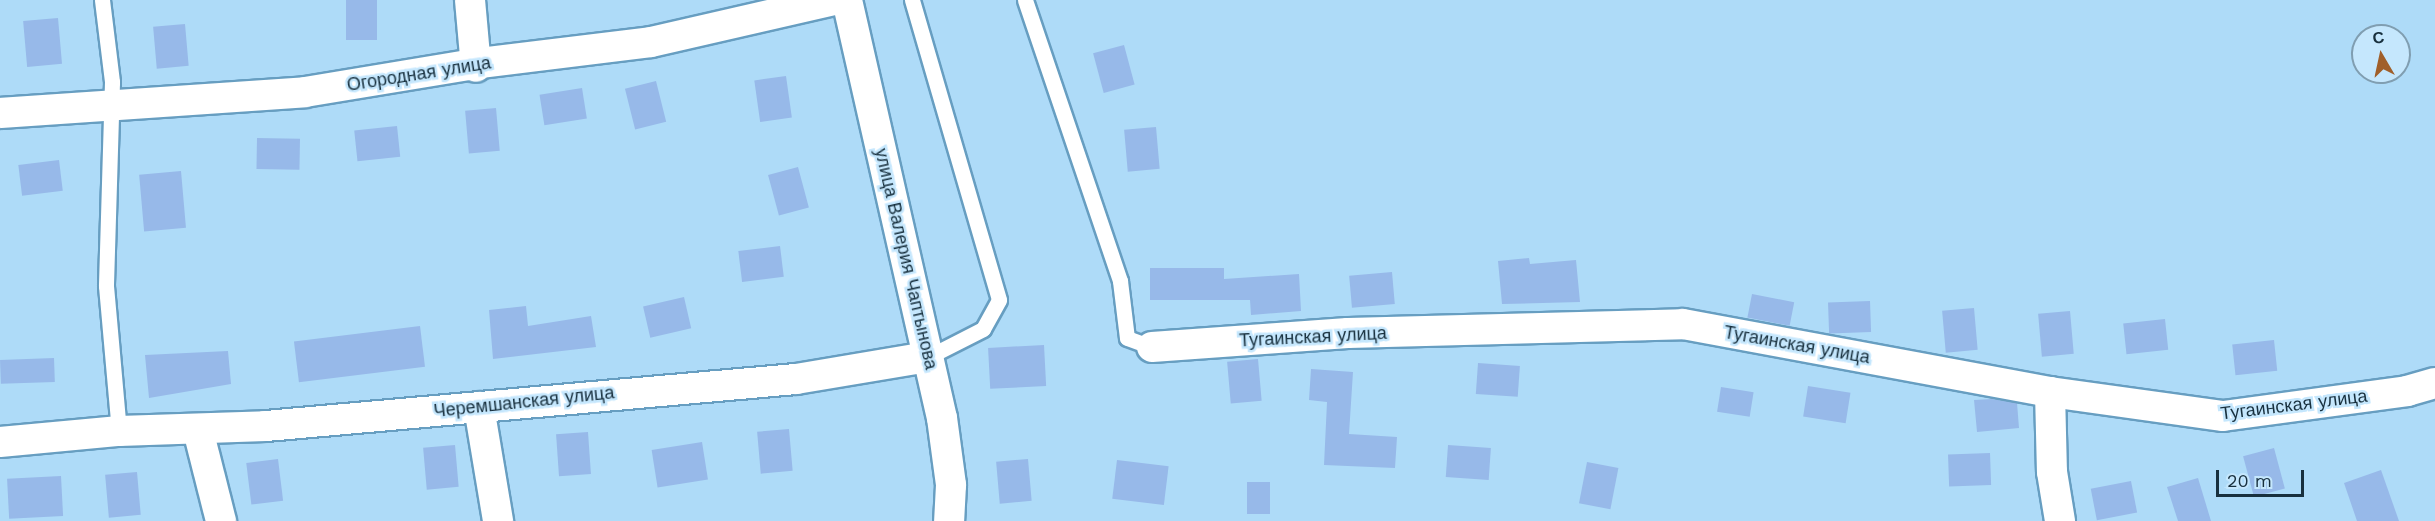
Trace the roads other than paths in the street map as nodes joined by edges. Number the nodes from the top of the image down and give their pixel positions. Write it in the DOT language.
graph roads {
  1 [pos="102,0"];
  2 [pos="470,0"];
  3 [pos="834,0"];
  4 [pos="847,0"];
  5 [pos="912,0"];
  6 [pos="1024,0"];
  7 [pos="476,67"];
  8 [pos="111,105"];
  9 [pos="0,113"];
  10 [pos="1152,346"];
  11 [pos="928,357"];
  12 [pos="2435,383"];
  13 [pos="2050,392"];
  14 [pos="479,407"];
  15 [pos="198,430"];
  16 [pos="119,431"];
  17 [pos="14,440"];
  18 [pos="221,521"];
  19 [pos="498,521"];
  20 [pos="949,521"];
  21 [pos="2060,521"];
  1 -- 8 [label="lane"];
  2 -- 7 [label="street"];
  3 -- 7 [label="street, Огородная улица"];
  4 -- 11 [label="street, улица Валерия Чаптынова"];
  5 -- 11 [label="lane"];
  6 -- 10 [label="lane"];
  7 -- 8 [label="street, Огородная улица"];
  8 -- 9 [label="street, Огородная улица"];
  8 -- 16 [label="lane"];
  10 -- 13 [label="street, Тугаинская улица"];
  11 -- 14 [label="street, Черемшанская улица"];
  11 -- 20 [label="street, улица Валерия Чаптынова"];
  12 -- 13 [label="street, Тугаинская улица"];
  13 -- 21 [label="street"];
  14 -- 15 [label="street, Черемшанская улица"];
  14 -- 19 [label="street"];
  15 -- 16 [label="street, Черемшанская улица"];
  15 -- 18 [label="street"];
  16 -- 17 [label="street, Черемшанская улица"];
}
